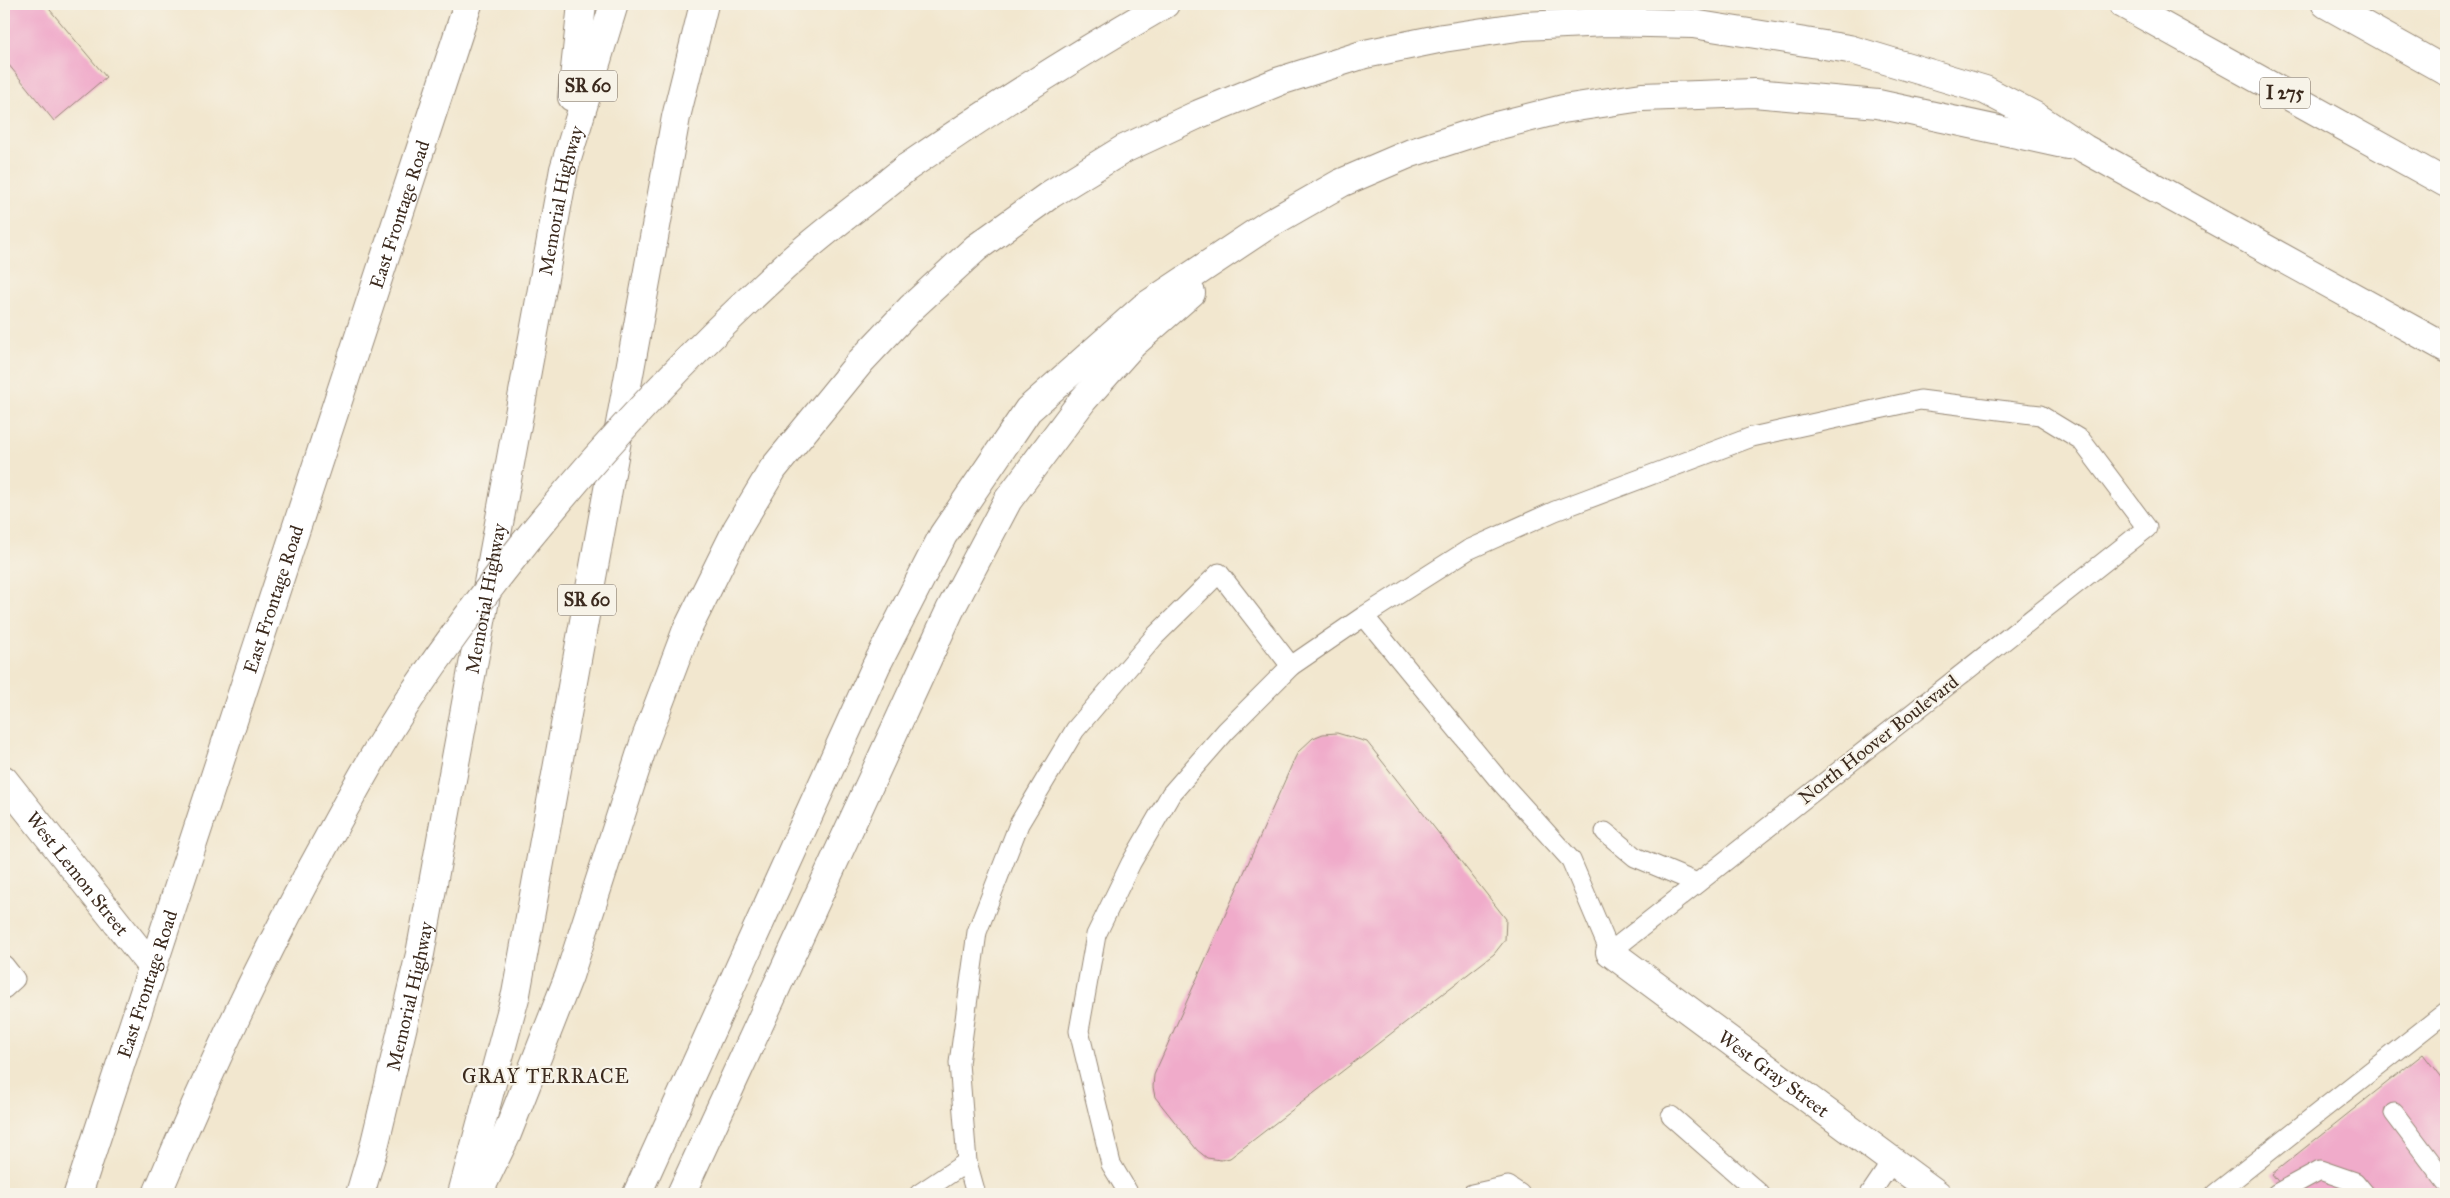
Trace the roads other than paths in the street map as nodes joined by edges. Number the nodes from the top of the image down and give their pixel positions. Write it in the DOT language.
graph roads {
  1 [pos="468,4"];
  2 [pos="582,4"];
  3 [pos="614,4"];
  4 [pos="704,4"];
  5 [pos="1165,4"];
  6 [pos="2124,4"];
  7 [pos="2326,4"];
  8 [pos="2446,71"];
  9 [pos="2084,149"];
  10 [pos="564,169"];
  11 [pos="2446,183"];
  12 [pos="1269,224"];
  13 [pos="2446,348"];
  14 [pos="1364,616"];
  15 [pos="1291,666"];
  16 [pos="4,780"];
  17 [pos="1605,832"];
  18 [pos="1696,883"];
  19 [pos="1610,952"];
  20 [pos="4,965"];
  21 [pos="152,967"];
  22 [pos="4,989"];
  23 [pos="2446,1012"];
  24 [pos="2394,1113"];
  25 [pos="1671,1116"];
  26 [pos="1893,1160"];
  27 [pos="967,1162"];
  28 [pos="2446,1182"];
  29 [pos="78,1194"];
  30 [pos="157,1194"];
  31 [pos="360,1194"];
  32 [pos="462,1194"];
  33 [pos="478,1194"];
  34 [pos="637,1194"];
  35 [pos="680,1194"];
  36 [pos="919,1194"];
  37 [pos="976,1194"];
  38 [pos="1129,1194"];
  39 [pos="1472,1194"];
  40 [pos="1520,1194"];
  41 [pos="1760,1194"];
  42 [pos="1870,1194"];
  43 [pos="1937,1194"];
  44 [pos="2215,1194"];
  45 [pos="2276,1194"];
  46 [pos="2364,1194"];
  1 -- 21 [label="main road, East Frontage Road"];
  2 -- 10 [label="main road"];
  3 -- 10 [label="main road, Memorial Highway / SR 60"];
  4 -- 32 [label="main road, SR 60"];
  5 -- 30 [label="main road, bridge"];
  6 -- 11 [label="main road, I 275"];
  7 -- 8 [label="main road"];
  9 -- 12 [label="main road"];
  9 -- 13 [label="main road"];
  9 -- 33 [label="main road"];
  10 -- 31 [label="main road, Memorial Highway / SR 60"];
  12 -- 34 [label="main road"];
  12 -- 35 [label="main road"];
  14 -- 15 [label="lane"];
  14 -- 18 [label="lane, North Hoover Boulevard"];
  14 -- 19 [label="lane"];
  15 -- 27 [label="lane"];
  15 -- 38 [label="lane"];
  16 -- 21 [label="main road, West Lemon Street"];
  17 -- 18 [label="lane"];
  18 -- 19 [label="lane, North Hoover Boulevard"];
  19 -- 26 [label="main road, West Gray Street"];
  20 -- 22 [label="lane"];
  21 -- 29 [label="main road, East Frontage Road"];
  23 -- 44 [label="lane"];
  24 -- 28 [label="lane"];
  25 -- 41 [label="lane"];
  26 -- 42 [label="lane"];
  26 -- 43 [label="main road, West Gray Street"];
  27 -- 36 [label="lane"];
  27 -- 37 [label="lane"];
  39 -- 40 [label="lane"];
  45 -- 46 [label="lane"];
}
